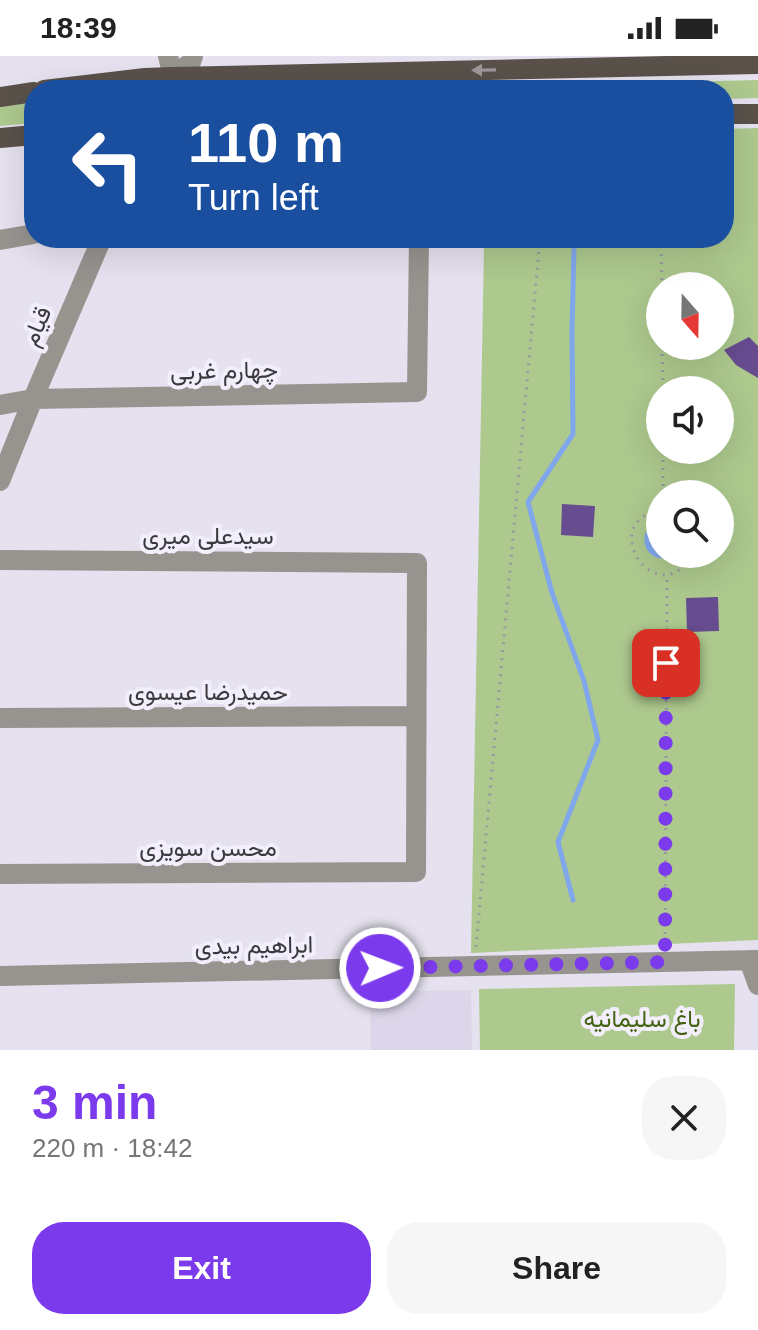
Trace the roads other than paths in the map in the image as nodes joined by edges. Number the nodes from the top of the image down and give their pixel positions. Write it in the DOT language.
graph roads {
  1 [pos="168,56"];
  2 [pos="193,56"];
  3 [pos="758,64"];
  4 [pos="173,77"];
  5 [pos="128,80"];
  6 [pos="24,93"];
  7 [pos="0,97"];
  8 [pos="734,114"];
  9 [pos="758,114"];
  10 [pos="24,136"];
  11 [pos="0,138"];
  12 [pos="24,236"];
  13 [pos="0,240"];
  14 [pos="98,248"];
  15 [pos="419,248"];
  16 [pos="33,399"];
  17 [pos="0,405"];
  18 [pos="0,481"];
  19 [pos="0,560"];
  20 [pos="416,716"];
  21 [pos="0,718"];
  22 [pos="0,874"];
  23 [pos="754,960"];
  24 [pos="0,976"];
  25 [pos="758,985"];
  1 -- 4 [label="street"];
  2 -- 4 [label="street"];
  3 -- 4 [label="main road, one-way"];
  4 -- 5 [label="main road"];
  6 -- 7 [label="main road"];
  8 -- 9 [label="main road"];
  10 -- 11 [label="main road"];
  12 -- 13 [label="street"];
  14 -- 16 [label="street, قیام"];
  15 -- 16 [label="street, چهارم غربی"];
  16 -- 17 [label="street, چهارم غربی"];
  16 -- 18 [label="street, قیام"];
  19 -- 20 [label="street, سیدعلی میری"];
  20 -- 21 [label="street, حمیدرضا عیسوی"];
  20 -- 22 [label="street, محسن سویزی"];
  23 -- 24 [label="street, ابراهیم بیدی"];
  23 -- 25 [label="street"];
}
